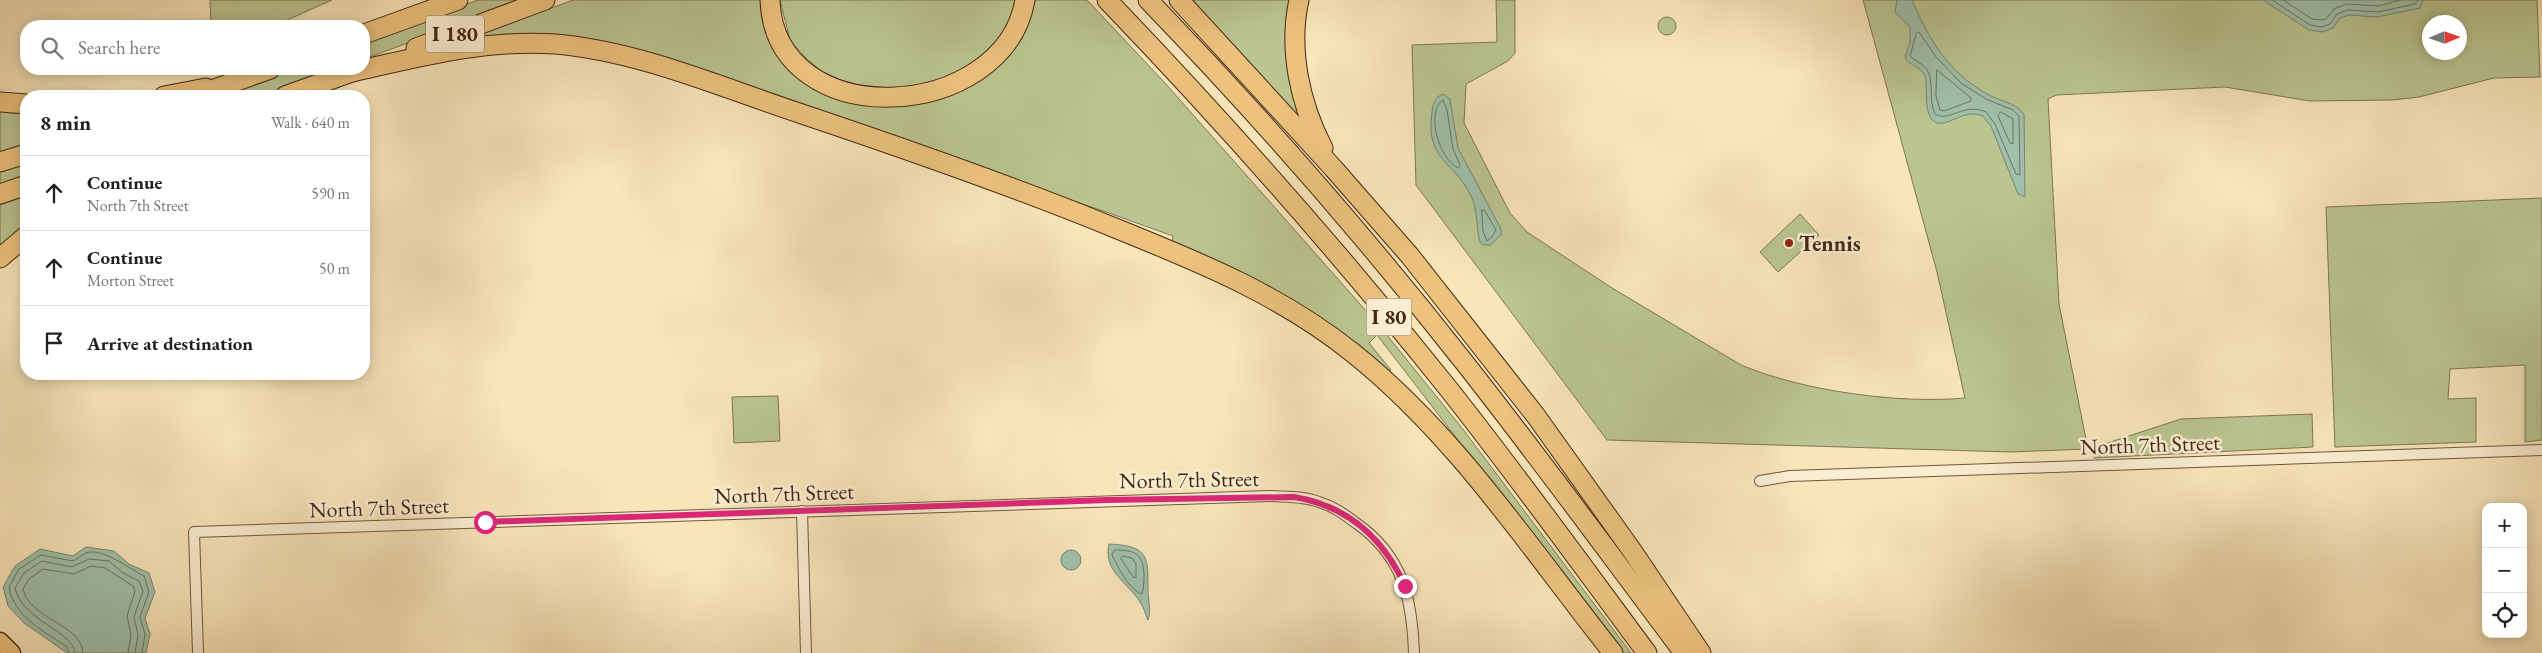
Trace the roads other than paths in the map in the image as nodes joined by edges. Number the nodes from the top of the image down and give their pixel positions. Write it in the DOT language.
graph roads {
  1 [pos="420,0"];
  2 [pos="458,0"];
  3 [pos="545,0"];
  4 [pos="770,0"];
  5 [pos="1024,0"];
  6 [pos="1107,0"];
  7 [pos="1148,0"];
  8 [pos="1180,0"];
  9 [pos="1299,0"];
  10 [pos="370,27"];
  11 [pos="370,32"];
  12 [pos="370,65"];
  13 [pos="370,67"];
  14 [pos="253,75"];
  15 [pos="343,75"];
  16 [pos="234,82"];
  17 [pos="194,90"];
  18 [pos="212,90"];
  19 [pos="301,90"];
  20 [pos="0,102"];
  21 [pos="20,104"];
  22 [pos="20,156"];
  23 [pos="0,162"];
  24 [pos="1334,169"];
  25 [pos="20,188"];
  26 [pos="0,194"];
  27 [pos="20,241"];
  28 [pos="0,258"];
  29 [pos="2542,450"];
  30 [pos="1760,481"];
  31 [pos="802,511"];
  32 [pos="0,641"];
  33 [pos="12,653"];
  34 [pos="198,653"];
  35 [pos="806,653"];
  36 [pos="1414,653"];
  37 [pos="1612,653"];
  38 [pos="1647,653"];
  39 [pos="1684,653"];
  40 [pos="1700,653"];
  1 -- 10 [label="highway"];
  2 -- 11 [label="highway, I 180"];
  3 -- 12 [label="highway, I 180"];
  4 -- 5 [label="highway"];
  6 -- 38 [label="highway, I 80"];
  7 -- 39 [label="highway, I 80"];
  8 -- 24 [label="highway"];
  9 -- 24 [label="highway"];
  13 -- 37 [label="highway"];
  14 -- 16 [label="highway"];
  15 -- 19 [label="highway, I 180"];
  16 -- 17 [label="highway"];
  16 -- 18 [label="highway"];
  20 -- 21 [label="highway"];
  22 -- 23 [label="highway"];
  24 -- 40 [label="highway"];
  25 -- 26 [label="highway"];
  27 -- 28 [label="highway"];
  29 -- 30 [label="street, North 7th Street"];
  31 -- 34 [label="street, North 7th Street"];
  31 -- 35 [label="street"];
  31 -- 36 [label="street, North 7th Street"];
  32 -- 33 [label="main road"];
}
